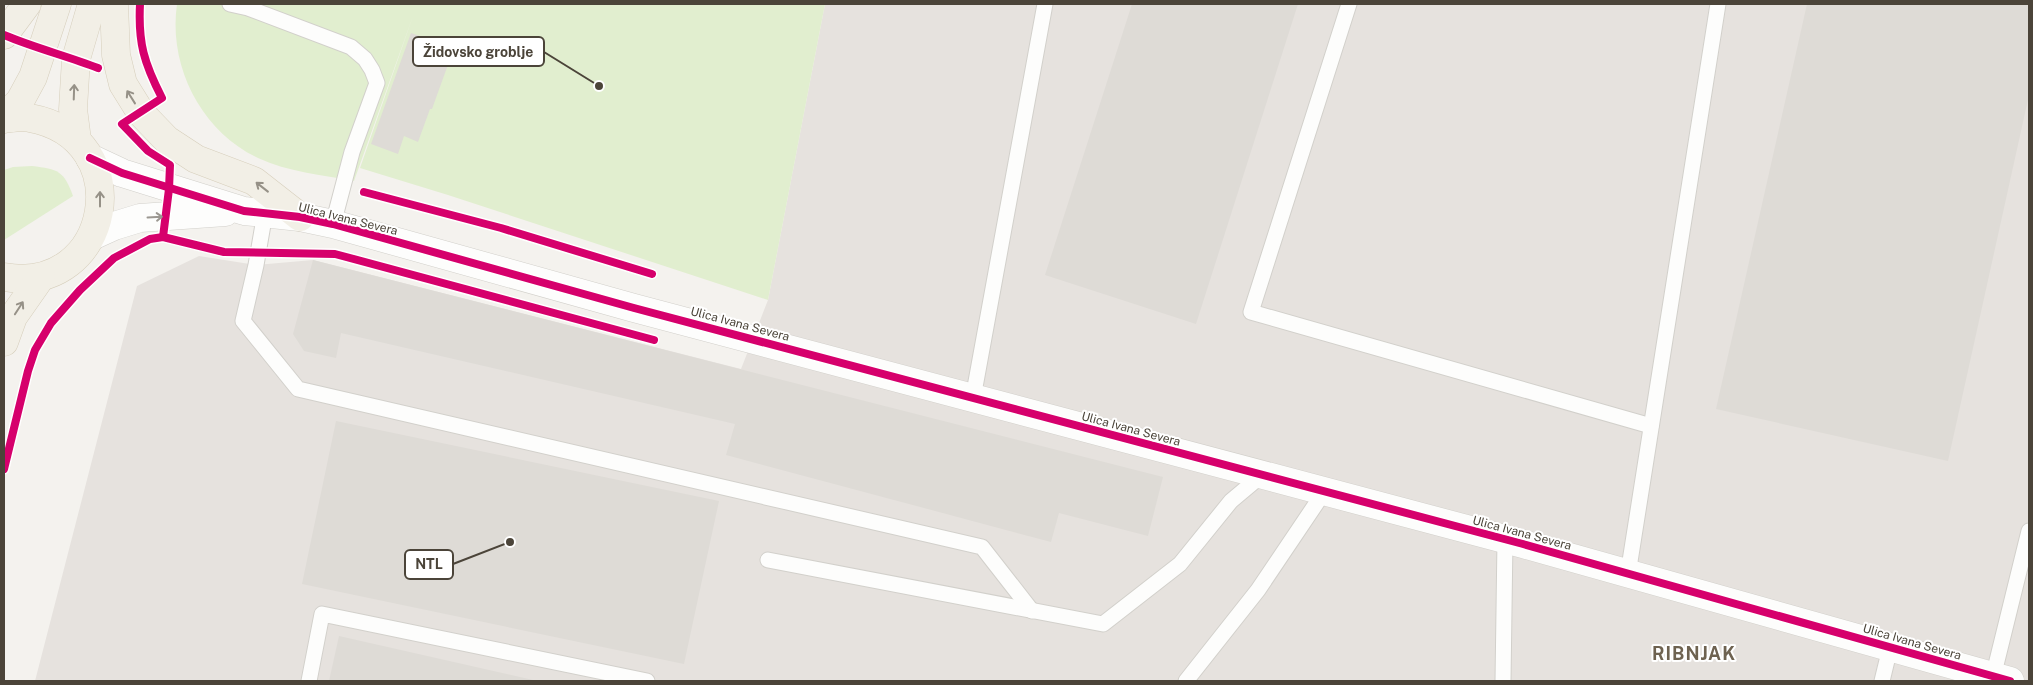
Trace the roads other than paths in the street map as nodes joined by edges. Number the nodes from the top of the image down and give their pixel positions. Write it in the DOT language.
graph roads {
  1 [pos="27,4"];
  2 [pos="58,4"];
  3 [pos="92,4"];
  4 [pos="114,4"];
  5 [pos="230,4"];
  6 [pos="1045,4"];
  7 [pos="1349,4"];
  8 [pos="1718,4"];
  9 [pos="4,35"];
  10 [pos="4,118"];
  11 [pos="84,149"];
  12 [pos="254,212"];
  13 [pos="300,217"];
  14 [pos="333,224"];
  15 [pos="92,236"];
  16 [pos="4,277"];
  17 [pos="40,277"];
  18 [pos="4,342"];
  19 [pos="973,398"];
  20 [pos="1651,426"];
  21 [pos="1262,475"];
  22 [pos="1324,492"];
  23 [pos="2029,531"];
  24 [pos="1505,539"];
  25 [pos="768,560"];
  26 [pos="2025,566"];
  27 [pos="1628,574"];
  28 [pos="1032,611"];
  29 [pos="1890,648"];
  30 [pos="2001,679"];
  31 [pos="309,681"];
  32 [pos="647,681"];
  33 [pos="1186,681"];
  34 [pos="1503,681"];
  35 [pos="1882,681"];
  1 -- 9 [label="main road"];
  2 -- 10 [label="main road"];
  11 -- 3 [label="main road, one-way"];
  13 -- 4 [label="main road, one-way"];
  5 -- 14 [label="lane"];
  6 -- 19 [label="lane"];
  7 -- 20 [label="lane"];
  8 -- 20 [label="lane"];
  10 -- 11 [label="main road"];
  11 -- 12 [label="street, Ulica Ivana Severa"];
  15 -- 11 [label="main road, one-way"];
  12 -- 13 [label="street, Ulica Ivana Severa"];
  15 -- 12 [label="street, Ulica Ivana Severa, one-way"];
  12 -- 28 [label="lane"];
  13 -- 14 [label="street, Ulica Ivana Severa"];
  14 -- 19 [label="street, Ulica Ivana Severa"];
  15 -- 17 [label="main road"];
  16 -- 17 [label="main road"];
  18 -- 17 [label="main road, one-way"];
  19 -- 21 [label="street, Ulica Ivana Severa"];
  20 -- 27 [label="lane"];
  21 -- 22 [label="street, Ulica Ivana Severa"];
  21 -- 28 [label="lane"];
  22 -- 24 [label="street, Ulica Ivana Severa"];
  22 -- 33 [label="lane"];
  23 -- 26 [label="lane"];
  24 -- 27 [label="street, Ulica Ivana Severa"];
  24 -- 34 [label="lane"];
  25 -- 28 [label="lane"];
  26 -- 30 [label="lane"];
  27 -- 29 [label="street, Ulica Ivana Severa"];
  29 -- 30 [label="street, Ulica Ivana Severa"];
  29 -- 35 [label="lane"];
  31 -- 32 [label="lane"];
}
